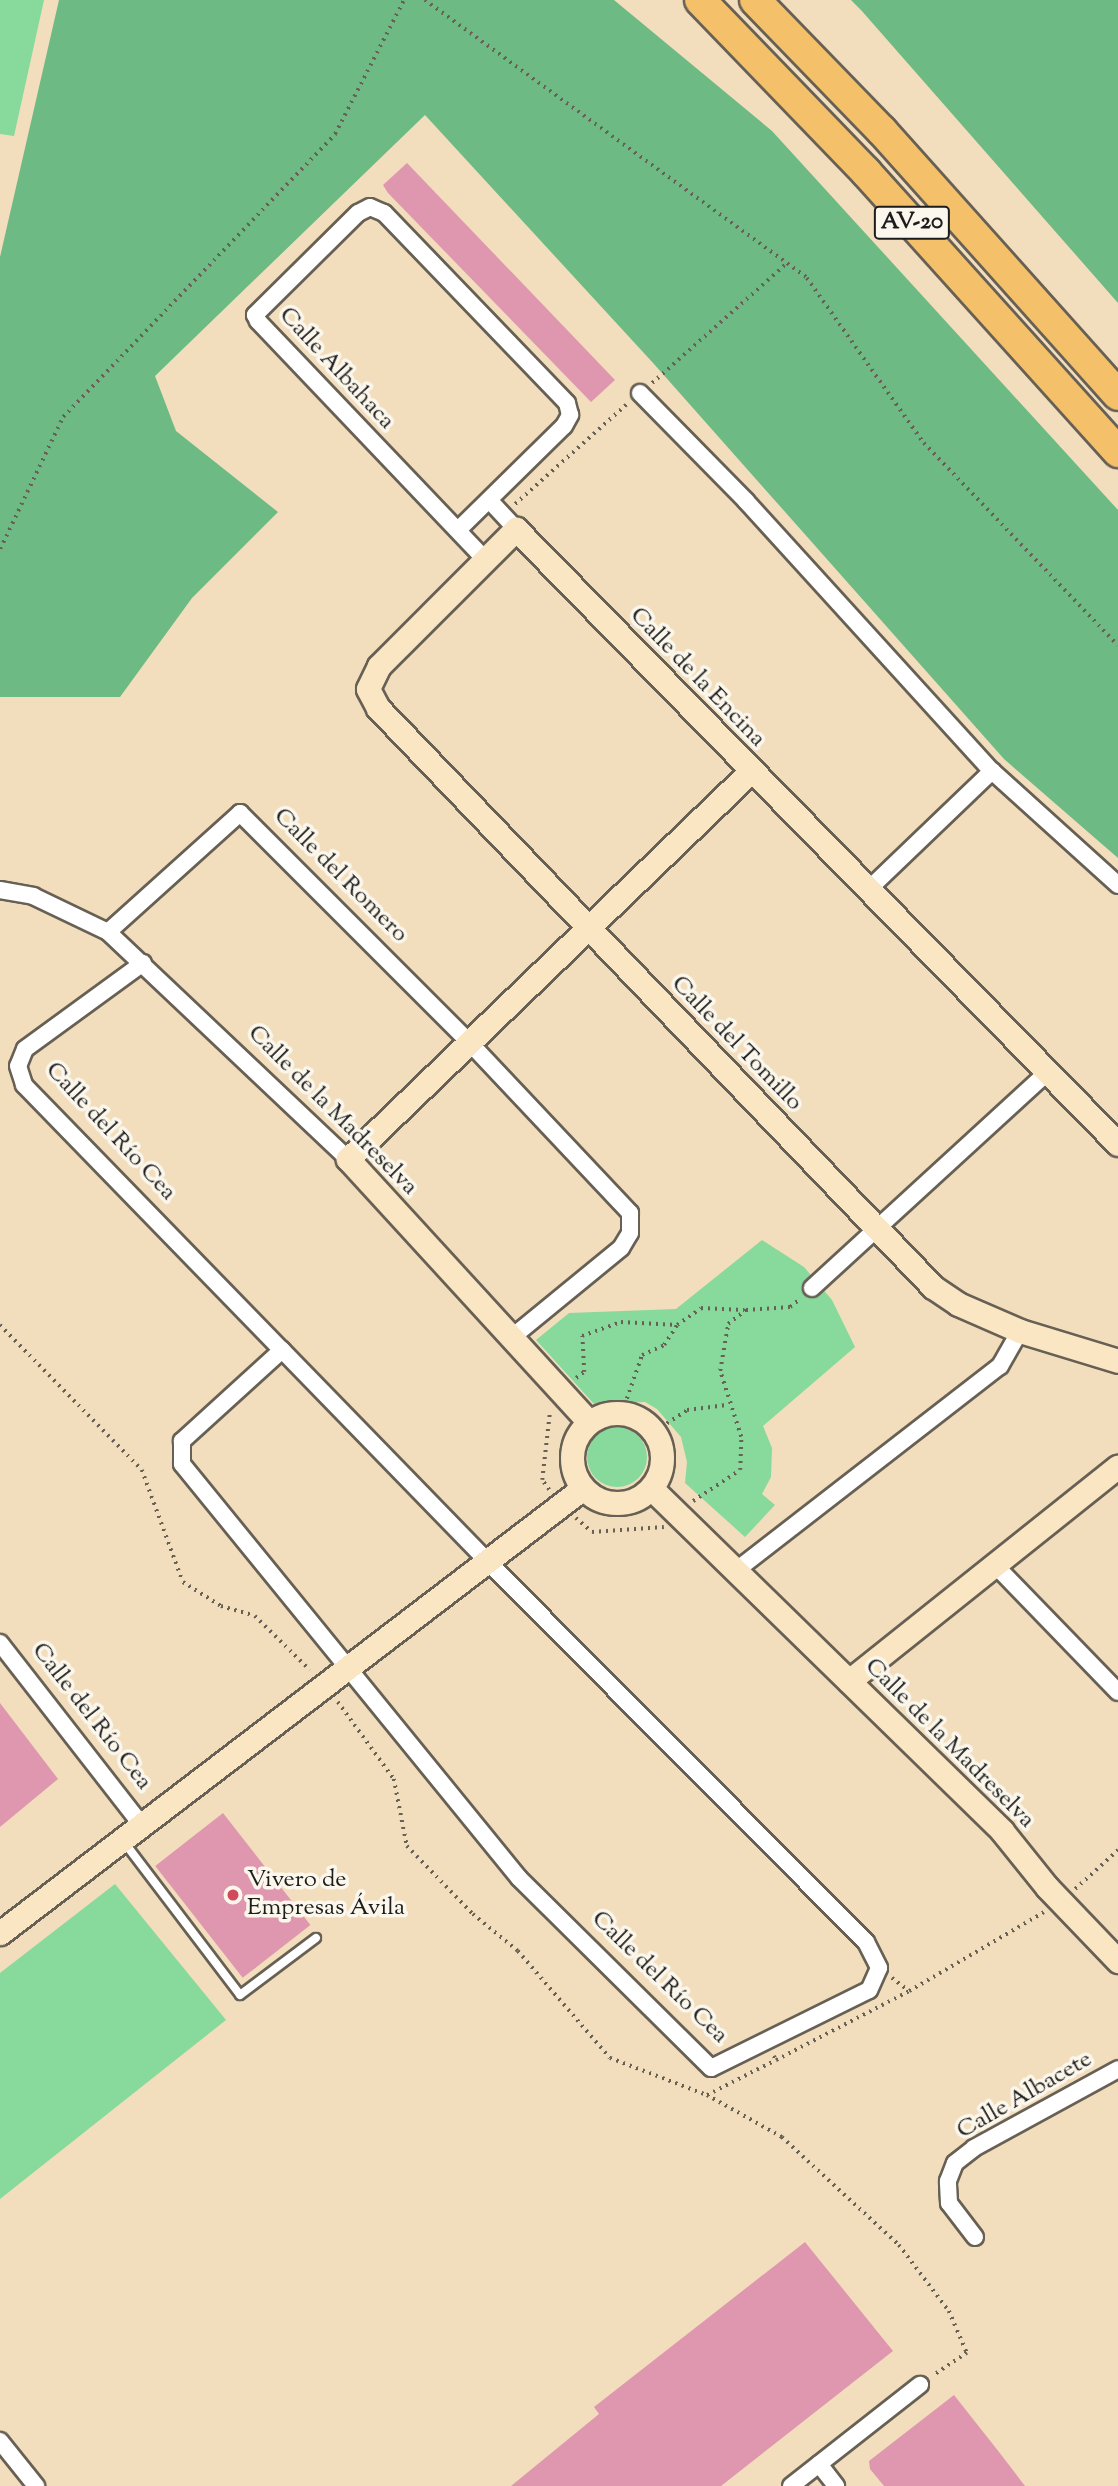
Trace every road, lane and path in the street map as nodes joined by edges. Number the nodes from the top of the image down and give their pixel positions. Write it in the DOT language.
graph roads {
  1 [pos="404,0"];
  2 [pos="425,0"];
  3 [pos="700,0"];
  4 [pos="755,0"];
  5 [pos="640,393"];
  6 [pos="1118,396"];
  7 [pos="1118,452"];
  8 [pos="490,501"];
  9 [pos="516,529"];
  10 [pos="457,530"];
  11 [pos="0,549"];
  12 [pos="483,557"];
  13 [pos="1118,645"];
  14 [pos="751,771"];
  15 [pos="992,772"];
  16 [pos="1118,885"];
  17 [pos="871,887"];
  18 [pos="0,890"];
  19 [pos="590,930"];
  20 [pos="108,932"];
  21 [pos="143,963"];
  22 [pos="469,1042"];
  23 [pos="1049,1071"];
  24 [pos="1118,1144"];
  25 [pos="348,1159"];
  26 [pos="878,1230"];
  27 [pos="812,1288"];
  28 [pos="746,1310"];
  29 [pos="1020,1331"];
  30 [pos="511,1338"];
  31 [pos="282,1350"];
  32 [pos="1118,1361"];
  33 [pos="727,1405"];
  34 [pos="622,1412"];
  35 [pos="589,1422"];
  36 [pos="655,1431"];
  37 [pos="1118,1466"];
  38 [pos="583,1488"];
  39 [pos="714,1488"];
  40 [pos="651,1489"];
  41 [pos="486,1562"];
  42 [pos="994,1564"];
  43 [pos="738,1569"];
  44 [pos="0,1643"];
  45 [pos="344,1667"];
  46 [pos="849,1681"];
  47 [pos="1118,1692"];
  48 [pos="140,1823"];
  49 [pos="122,1839"];
  50 [pos="1118,1850"];
  51 [pos="1061,1901"];
  52 [pos="0,1933"];
  53 [pos="316,1938"];
  54 [pos="1118,1961"];
  55 [pos="766,2041"];
  56 [pos="776,2060"];
  57 [pos="1118,2068"];
  58 [pos="707,2095"];
  59 [pos="975,2237"];
  60 [pos="920,2385"];
  61 [pos="0,2441"];
  62 [pos="819,2464"];
  63 [pos="36,2486"];
  64 [pos="791,2486"];
  65 [pos="836,2486"];
  1 -- 11 [label="path"];
  2 -- 13 [label="path"];
  3 -- 7 [label="highway, AV-20"];
  4 -- 6 [label="highway, AV-20"];
  5 -- 15 [label="street"];
  8 -- 9 [label="street, Calle de la Encina"];
  8 -- 10 [label="street"];
  8 -- 10 [label="street, Calle Albahaca"];
  9 -- 12 [label="street"];
  9 -- 14 [label="street, Calle de la Encina"];
  10 -- 12 [label="street, Calle Albahaca"];
  12 -- 19 [label="street, Calle del Tomillo"];
  14 -- 17 [label="street, Calle de la Encina"];
  14 -- 19 [label="street"];
  15 -- 16 [label="street"];
  15 -- 17 [label="street"];
  17 -- 23 [label="street, Calle de la Encina"];
  18 -- 20 [label="street, Calle de la Madreselva"];
  19 -- 22 [label="street"];
  19 -- 26 [label="street, Calle del Tomillo"];
  20 -- 21 [label="street, Calle de la Madreselva"];
  20 -- 22 [label="street, Calle del Romero"];
  21 -- 25 [label="street, Calle de la Madreselva"];
  21 -- 31 [label="street, Calle del Río Cea"];
  22 -- 25 [label="street"];
  22 -- 30 [label="street, Calle del Romero"];
  23 -- 24 [label="street, Calle de la Encina"];
  23 -- 26 [label="street"];
  25 -- 30 [label="street, Calle de la Madreselva"];
  26 -- 27 [label="street"];
  26 -- 29 [label="street, Calle del Tomillo"];
  27 -- 28 [label="path"];
  28 -- 33 [label="path"];
  28 -- 34 [label="path"];
  29 -- 32 [label="street, Calle del Tomillo"];
  29 -- 43 [label="street"];
  30 -- 35 [label="street, Calle de la Madreselva"];
  31 -- 41 [label="street, Calle del Río Cea"];
  31 -- 45 [label="street, Calle del Río Cea"];
  33 -- 36 [label="path"];
  33 -- 39 [label="path"];
  34 -- 35 [label="street"];
  34 -- 36 [label="street"];
  35 -- 38 [label="street"];
  36 -- 40 [label="street"];
  37 -- 42 [label="street"];
  38 -- 40 [label="street"];
  38 -- 41 [label="street, Calle del Río Cea"];
  40 -- 43 [label="street, Calle de la Madreselva"];
  41 -- 45 [label="street, Calle del Río Cea"];
  41 -- 55 [label="street, Calle del Río Cea"];
  42 -- 46 [label="street"];
  42 -- 47 [label="street"];
  43 -- 46 [label="street, Calle de la Madreselva"];
  44 -- 48 [label="street, Calle del Río Cea"];
  45 -- 48 [label="street, Calle del Río Cea"];
  45 -- 55 [label="street, Calle del Río Cea"];
  46 -- 51 [label="street, Calle de la Madreselva"];
  48 -- 49 [label="street, Calle del Río Cea"];
  49 -- 52 [label="street, Calle del Río Cea"];
  49 -- 53 [label="lane"];
  50 -- 51 [label="path"];
  51 -- 54 [label="street, Calle de la Madreselva"];
  51 -- 56 [label="path"];
  55 -- 56 [label="path"];
  56 -- 58 [label="path"];
  57 -- 59 [label="street, Calle Albacete"];
  60 -- 62 [label="street"];
  61 -- 63 [label="street"];
  62 -- 64 [label="street"];
  62 -- 65 [label="street"];
}
